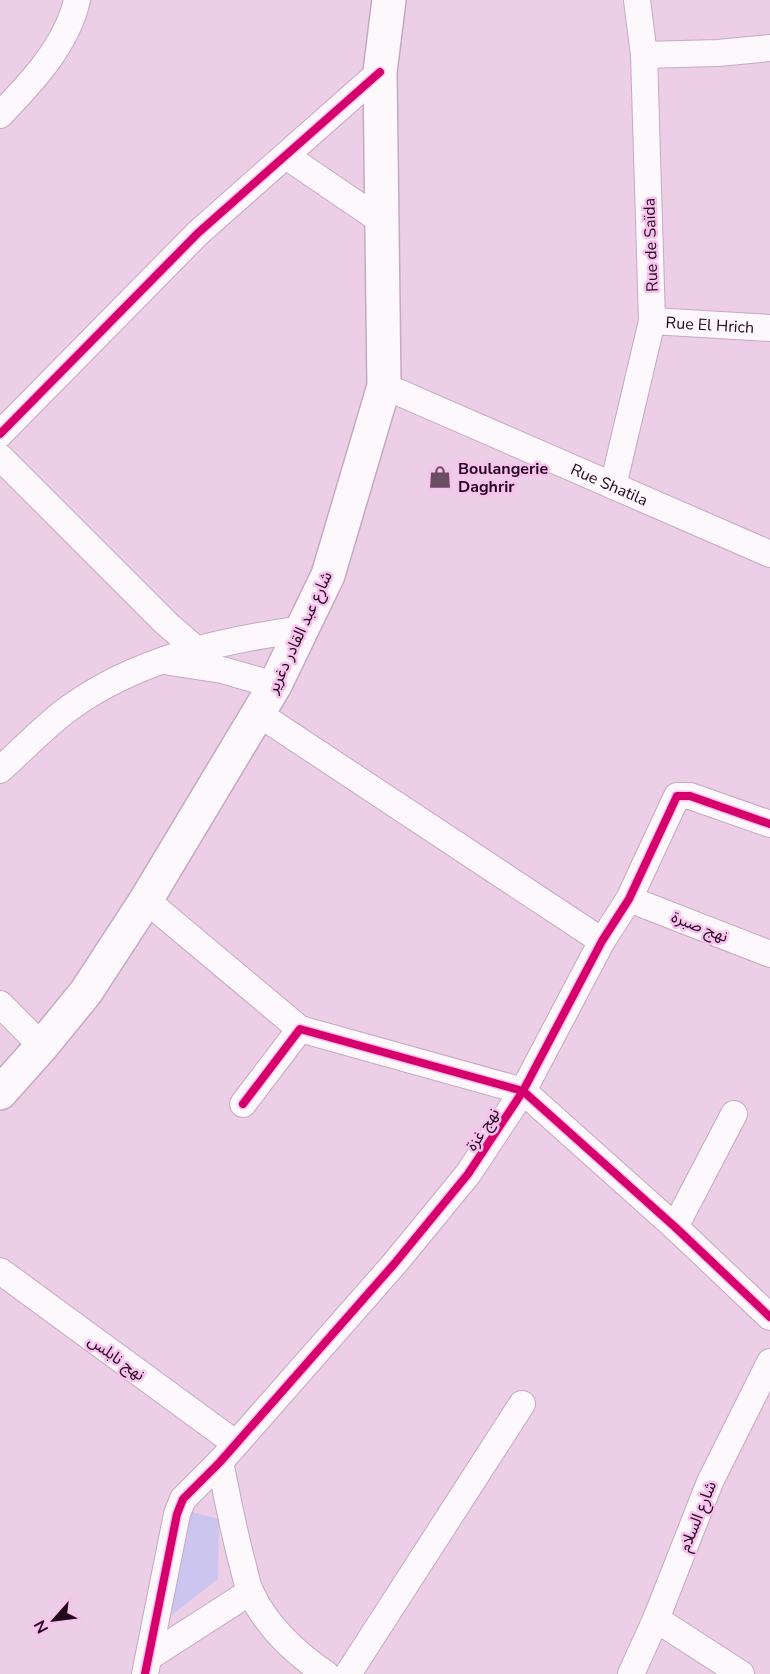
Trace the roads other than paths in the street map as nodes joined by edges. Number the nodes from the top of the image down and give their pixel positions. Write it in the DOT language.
graph roads {
  1 [pos="77,0"];
  2 [pos="373,0"];
  3 [pos="389,0"];
  4 [pos="637,0"];
  5 [pos="770,48"];
  6 [pos="644,55"];
  7 [pos="380,66"];
  8 [pos="0,115"];
  9 [pos="286,156"];
  10 [pos="383,222"];
  11 [pos="652,321"];
  12 [pos="770,328"];
  13 [pos="384,386"];
  14 [pos="0,434"];
  15 [pos="0,457"];
  16 [pos="613,486"];
  17 [pos="770,554"];
  18 [pos="304,629"];
  19 [pos="197,651"];
  20 [pos="161,660"];
  21 [pos="275,685"];
  22 [pos="259,714"];
  23 [pos="0,770"];
  24 [pos="770,824"];
  25 [pos="629,899"];
  26 [pos="146,900"];
  27 [pos="602,941"];
  28 [pos="770,954"];
  29 [pos="0,1004"];
  30 [pos="300,1029"];
  31 [pos="42,1046"];
  32 [pos="523,1091"];
  33 [pos="0,1093"];
  34 [pos="243,1104"];
  35 [pos="734,1114"];
  36 [pos="675,1227"];
  37 [pos="0,1271"];
  38 [pos="770,1317"];
  39 [pos="770,1362"];
  40 [pos="522,1404"];
  41 [pos="227,1452"];
  42 [pos="250,1592"];
  43 [pos="656,1618"];
  44 [pos="147,1666"];
  45 [pos="326,1674"];
  46 [pos="348,1674"];
  47 [pos="631,1674"];
  48 [pos="741,1674"];
  1 -- 8 [label="street"];
  2 -- 7 [label="main road, شارع عبد القادر دغرير"];
  3 -- 7 [label="main road, شارع عبد القادر دغرير"];
  4 -- 6 [label="street, Rue de Saïda"];
  5 -- 6 [label="street"];
  6 -- 11 [label="street, Rue de Saïda"];
  7 -- 9 [label="street"];
  7 -- 10 [label="main road, شارع عبد القادر دغرير"];
  9 -- 10 [label="street"];
  9 -- 14 [label="street"];
  10 -- 13 [label="main road, شارع عبد القادر دغرير"];
  11 -- 12 [label="street, Rue El Hrich"];
  11 -- 16 [label="street, Rue de Saïda"];
  13 -- 16 [label="street, Rue Shatila"];
  13 -- 18 [label="main road, شارع عبد القادر دغرير"];
  15 -- 19 [label="street"];
  16 -- 17 [label="street, Rue Shatila"];
  18 -- 19 [label="street"];
  18 -- 21 [label="main road, شارع عبد القادر دغرير"];
  19 -- 20 [label="street"];
  20 -- 21 [label="street"];
  20 -- 23 [label="street"];
  21 -- 22 [label="main road, شارع عبد القادر دغرير"];
  22 -- 26 [label="main road, شارع عبد القادر دغرير"];
  22 -- 27 [label="street"];
  24 -- 25 [label="street, نهج غزة"];
  25 -- 27 [label="street, نهج غزة"];
  25 -- 28 [label="street, نهج صبرة"];
  26 -- 30 [label="street"];
  26 -- 31 [label="main road, شارع عبد القادر دغرير"];
  27 -- 32 [label="street, نهج غزة"];
  29 -- 31 [label="street"];
  30 -- 32 [label="street"];
  30 -- 34 [label="street"];
  31 -- 33 [label="main road, شارع عبد القادر دغرير"];
  32 -- 36 [label="street"];
  32 -- 41 [label="street, نهج غزة"];
  35 -- 36 [label="street"];
  36 -- 38 [label="street"];
  37 -- 41 [label="street, نهج نابلس"];
  39 -- 43 [label="street, شارع السلام"];
  40 -- 46 [label="street"];
  41 -- 42 [label="street"];
  41 -- 44 [label="street, نهج غزة"];
  42 -- 44 [label="street"];
  42 -- 45 [label="street"];
  43 -- 47 [label="street, شارع السلام"];
  43 -- 48 [label="street"];
}
